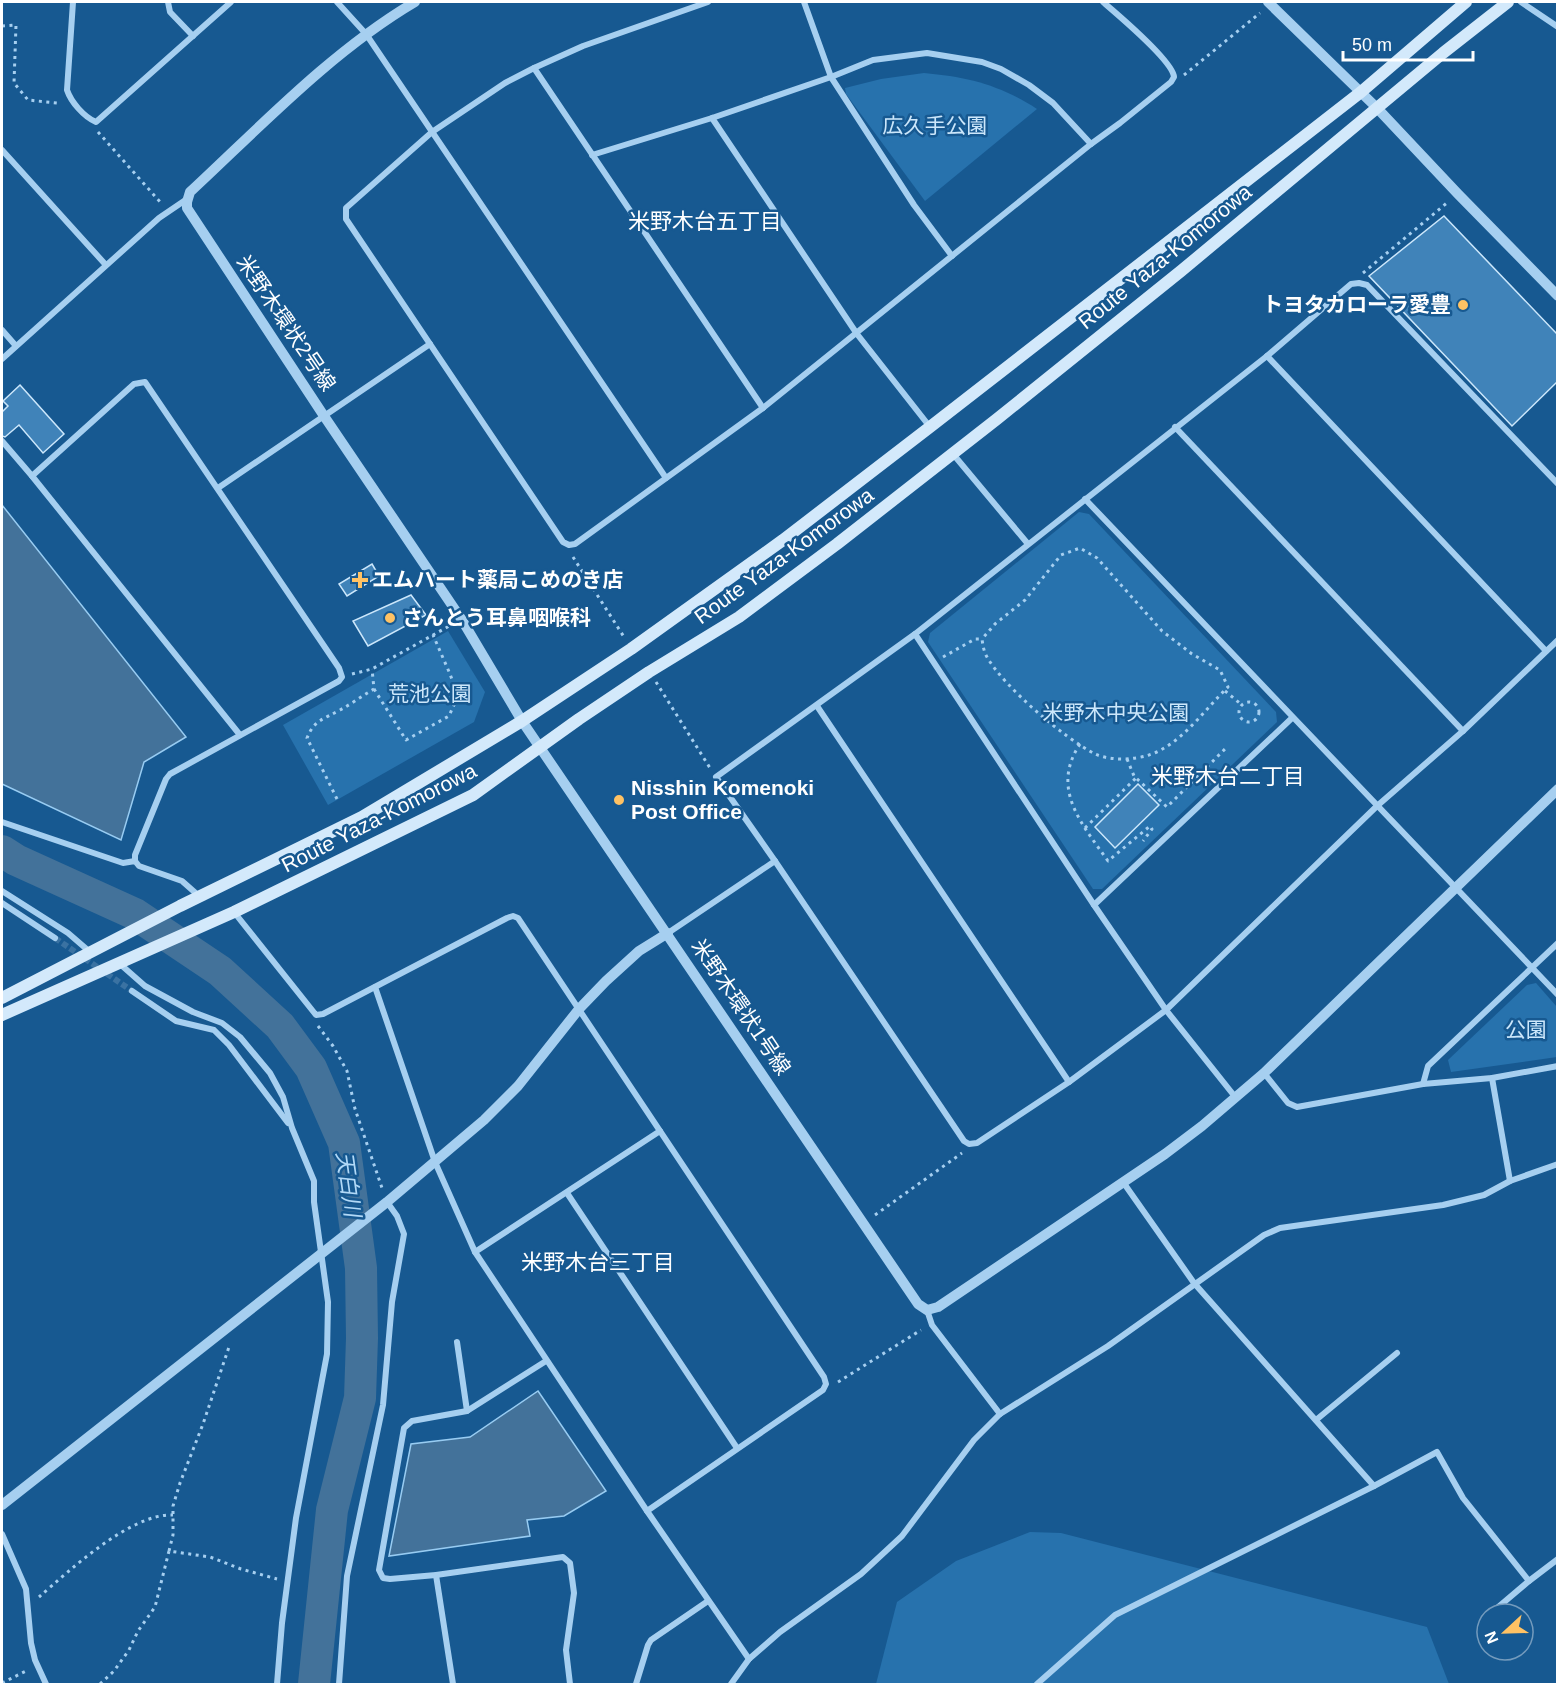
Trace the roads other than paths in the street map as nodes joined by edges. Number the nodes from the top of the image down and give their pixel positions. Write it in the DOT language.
graph roads {
  1 [pos="73,2"];
  2 [pos="168,2"];
  3 [pos="231,2"];
  4 [pos="337,2"];
  5 [pos="415,2"];
  6 [pos="708,2"];
  7 [pos="804,2"];
  8 [pos="1103,2"];
  9 [pos="1466,2"];
  10 [pos="1508,2"];
  11 [pos="1521,2"];
  12 [pos="1270,3"];
  13 [pos="1557,27"];
  14 [pos="366,34"];
  15 [pos="192,36"];
  16 [pos="534,68"];
  17 [pos="831,77"];
  18 [pos="1361,92"];
  19 [pos="1377,108"];
  20 [pos="712,118"];
  21 [pos="432,132"];
  22 [pos="1091,144"];
  23 [pos="2,150"];
  24 [pos="592,156"];
  25 [pos="188,199"];
  26 [pos="952,256"];
  27 [pos="105,264"];
  28 [pos="1557,296"];
  29 [pos="2,330"];
  30 [pos="857,334"];
  31 [pos="430,344"];
  32 [pos="16,346"];
  33 [pos="1267,356"];
  34 [pos="2,359"];
  35 [pos="763,408"];
  36 [pos="324,416"];
  37 [pos="930,427"];
  38 [pos="1175,427"];
  39 [pos="2,441"];
  40 [pos="953,454"];
  41 [pos="32,476"];
  42 [pos="666,478"];
  43 [pos="1557,484"];
  44 [pos="218,488"];
  45 [pos="1085,499"];
  46 [pos="1028,544"];
  47 [pos="915,634"];
  48 [pos="1557,640"];
  49 [pos="1546,651"];
  50 [pos="817,706"];
  51 [pos="1292,718"];
  52 [pos="522,721"];
  53 [pos="1463,731"];
  54 [pos="240,735"];
  55 [pos="540,747"];
  56 [pos="1557,789"];
  57 [pos="1377,806"];
  58 [pos="2,822"];
  59 [pos="135,861"];
  60 [pos="775,861"];
  61 [pos="1454,888"];
  62 [pos="2,891"];
  63 [pos="200,897"];
  64 [pos="2,903"];
  65 [pos="1094,905"];
  66 [pos="234,912"];
  67 [pos="668,933"];
  68 [pos="55,938"];
  69 [pos="1557,943"];
  70 [pos="91,952"];
  71 [pos="124,961"];
  72 [pos="1531,966"];
  73 [pos="375,987"];
  74 [pos="132,991"];
  75 [pos="1557,995"];
  76 [pos="2,998"];
  77 [pos="579,1009"];
  78 [pos="1166,1010"];
  79 [pos="2,1015"];
  80 [pos="1557,1066"];
  81 [pos="1264,1073"];
  82 [pos="1492,1078"];
  83 [pos="1069,1082"];
  84 [pos="1423,1084"];
  85 [pos="1236,1098"];
  86 [pos="292,1128"];
  87 [pos="660,1131"];
  88 [pos="435,1162"];
  89 [pos="1557,1164"];
  90 [pos="1510,1180"];
  91 [pos="1123,1182"];
  92 [pos="567,1193"];
  93 [pos="383,1205"];
  94 [pos="475,1252"];
  95 [pos="321,1254"];
  96 [pos="1194,1283"];
  97 [pos="929,1309"];
  98 [pos="457,1342"];
  99 [pos="1396,1353"];
  100 [pos="546,1360"];
  101 [pos="467,1412"];
  102 [pos="1000,1414"];
  103 [pos="1316,1420"];
  104 [pos="737,1448"];
  105 [pos="1374,1486"];
  106 [pos="2,1505"];
  107 [pos="647,1510"];
  108 [pos="2,1533"];
  109 [pos="1557,1559"];
  110 [pos="436,1575"];
  111 [pos="1529,1581"];
  112 [pos="708,1601"];
  113 [pos="1504,1602"];
  114 [pos="749,1659"];
  115 [pos="46,1684"];
  116 [pos="277,1684"];
  117 [pos="339,1684"];
  118 [pos="453,1684"];
  119 [pos="570,1684"];
  120 [pos="636,1684"];
  121 [pos="731,1684"];
  122 [pos="1037,1684"];
  1 -- 15 [label="street"];
  2 -- 15 [label="street"];
  3 -- 15 [label="street"];
  4 -- 14 [label="street"];
  5 -- 14 [label="street"];
  6 -- 16 [label="street"];
  7 -- 17 [label="street"];
  8 -- 22 [label="street"];
  9 -- 18 [label="main road, Route Yaza-Komorowa"];
  10 -- 19 [label="main road, Route Yaza-Komorowa"];
  11 -- 13 [label="street"];
  12 -- 18 [label="street"];
  14 -- 21 [label="street"];
  14 -- 25 [label="street"];
  16 -- 21 [label="street"];
  16 -- 24 [label="street"];
  17 -- 20 [label="street"];
  17 -- 22 [label="street"];
  17 -- 26 [label="street"];
  18 -- 19 [label="street"];
  18 -- 37 [label="main road, Route Yaza-Komorowa"];
  19 -- 28 [label="street"];
  19 -- 40 [label="main road, Route Yaza-Komorowa"];
  20 -- 24 [label="street"];
  20 -- 30 [label="street"];
  21 -- 31 [label="street"];
  21 -- 42 [label="street"];
  22 -- 26 [label="street"];
  23 -- 27 [label="street"];
  24 -- 35 [label="street"];
  25 -- 27 [label="street"];
  25 -- 36 [label="street, 米野木環状2号線"];
  26 -- 30 [label="street"];
  27 -- 32 [label="street"];
  29 -- 32 [label="street"];
  30 -- 35 [label="street"];
  30 -- 37 [label="street"];
  31 -- 36 [label="street"];
  31 -- 42 [label="street"];
  32 -- 34 [label="street"];
  33 -- 38 [label="street"];
  33 -- 43 [label="street"];
  33 -- 49 [label="street"];
  35 -- 42 [label="street"];
  36 -- 44 [label="street"];
  36 -- 52 [label="street, 米野木環状2号線"];
  37 -- 52 [label="main road, Route Yaza-Komorowa"];
  38 -- 45 [label="street"];
  38 -- 53 [label="street"];
  39 -- 41 [label="street"];
  40 -- 46 [label="street"];
  40 -- 55 [label="main road, Route Yaza-Komorowa"];
  41 -- 44 [label="street"];
  41 -- 54 [label="street"];
  44 -- 54 [label="street"];
  45 -- 46 [label="street"];
  45 -- 51 [label="street"];
  46 -- 47 [label="street"];
  47 -- 50 [label="street"];
  47 -- 65 [label="street"];
  48 -- 49 [label="street"];
  49 -- 53 [label="street"];
  50 -- 60 [label="street"];
  50 -- 83 [label="street"];
  51 -- 57 [label="street"];
  51 -- 65 [label="street"];
  52 -- 55 [label="street, 米野木環状1号線"];
  52 -- 63 [label="main road, Route Yaza-Komorowa"];
  53 -- 57 [label="street"];
  54 -- 59 [label="street"];
  55 -- 66 [label="main road, Route Yaza-Komorowa"];
  55 -- 67 [label="street, 米野木環状1号線"];
  56 -- 61 [label="street"];
  57 -- 61 [label="street"];
  57 -- 78 [label="street"];
  58 -- 59 [label="street"];
  59 -- 63 [label="street"];
  60 -- 67 [label="street"];
  60 -- 83 [label="street"];
  61 -- 72 [label="street"];
  61 -- 81 [label="street"];
  62 -- 70 [label="street"];
  63 -- 70 [label="main road, Route Yaza-Komorowa"];
  64 -- 68 [label="street"];
  65 -- 78 [label="street"];
  66 -- 71 [label="main road, Route Yaza-Komorowa"];
  66 -- 73 [label="street"];
  67 -- 77 [label="street"];
  67 -- 97 [label="street, 米野木環状1号線"];
  69 -- 72 [label="street"];
  70 -- 76 [label="main road, Route Yaza-Komorowa"];
  71 -- 79 [label="main road, Route Yaza-Komorowa"];
  71 -- 86 [label="street"];
  72 -- 75 [label="street"];
  72 -- 84 [label="street"];
  73 -- 77 [label="street"];
  73 -- 88 [label="street"];
  74 -- 86 [label="street"];
  77 -- 87 [label="street"];
  77 -- 88 [label="street"];
  78 -- 83 [label="street"];
  78 -- 85 [label="street"];
  80 -- 82 [label="street"];
  81 -- 84 [label="street"];
  81 -- 85 [label="street"];
  82 -- 84 [label="street"];
  82 -- 90 [label="street"];
  85 -- 91 [label="street"];
  86 -- 95 [label="street"];
  87 -- 92 [label="street"];
  87 -- 104 [label="street"];
  88 -- 93 [label="street"];
  88 -- 94 [label="street"];
  89 -- 90 [label="street"];
  90 -- 96 [label="street"];
  91 -- 96 [label="street"];
  91 -- 97 [label="street"];
  92 -- 94 [label="street"];
  92 -- 104 [label="street"];
  93 -- 95 [label="street"];
  93 -- 117 [label="street"];
  94 -- 100 [label="street"];
  95 -- 106 [label="street"];
  95 -- 116 [label="street"];
  96 -- 102 [label="street"];
  96 -- 103 [label="street"];
  97 -- 102 [label="street"];
  98 -- 101 [label="street"];
  99 -- 103 [label="street"];
  100 -- 101 [label="street"];
  100 -- 107 [label="street"];
  101 -- 110 [label="street"];
  102 -- 114 [label="street"];
  103 -- 105 [label="street"];
  104 -- 107 [label="street"];
  105 -- 111 [label="street"];
  105 -- 122 [label="street"];
  107 -- 112 [label="street"];
  108 -- 115 [label="street"];
  109 -- 111 [label="street"];
  110 -- 118 [label="street"];
  110 -- 119 [label="street"];
  111 -- 113 [label="street"];
  112 -- 114 [label="street"];
  112 -- 120 [label="street"];
  114 -- 121 [label="street"];
}
